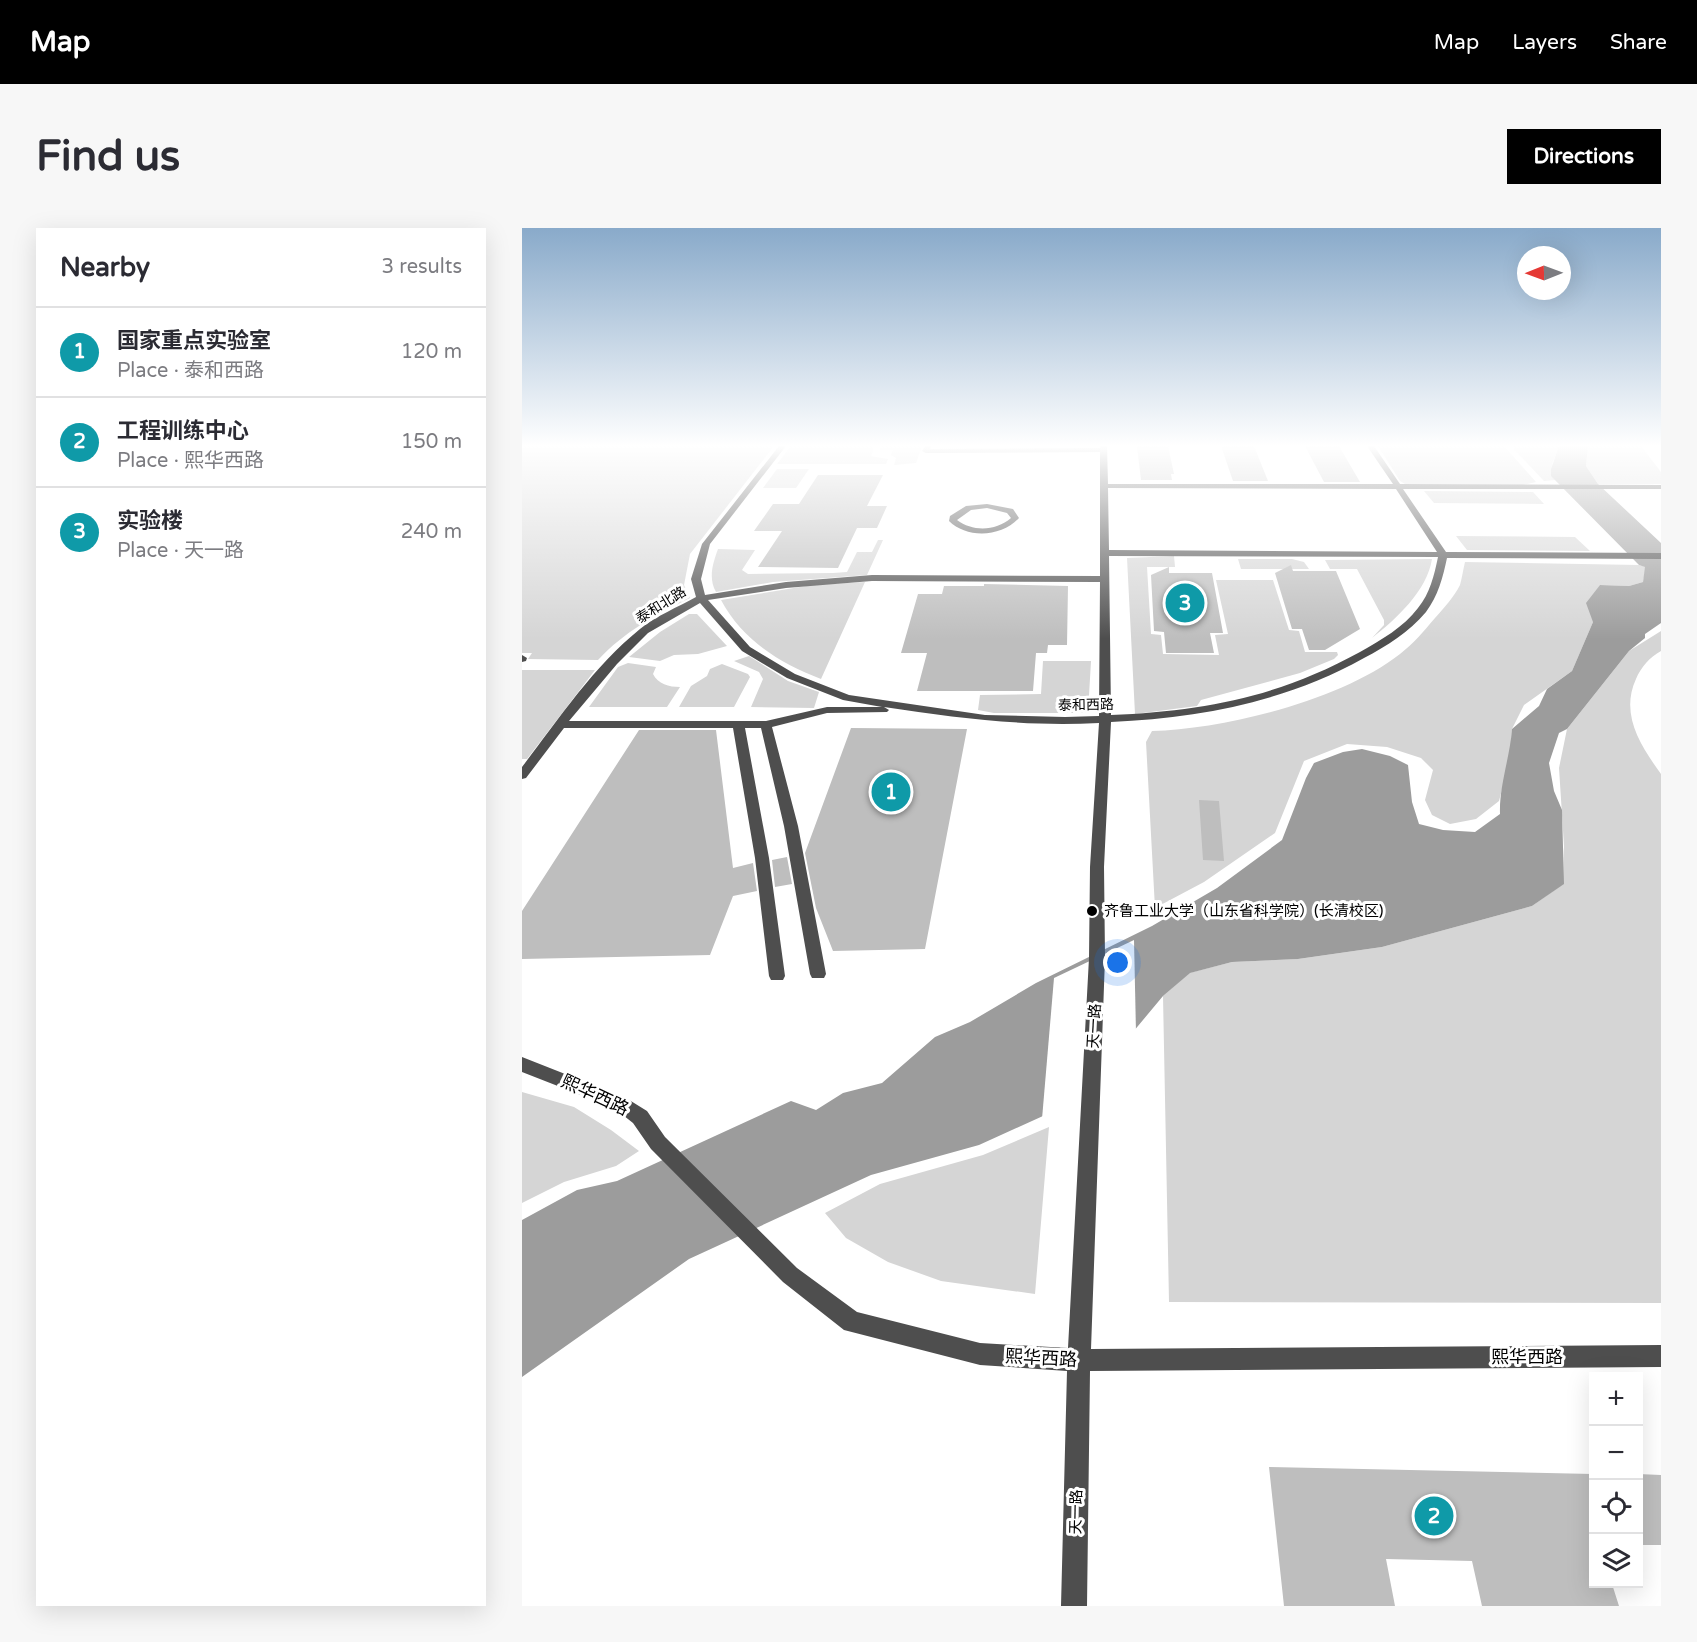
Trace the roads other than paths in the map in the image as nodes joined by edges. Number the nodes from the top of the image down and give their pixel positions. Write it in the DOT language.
graph roads {
  1 [pos="732,510"];
  2 [pos="965,510"];
  3 [pos="1007,510"];
  4 [pos="1105,510"];
  5 [pos="1413,510"];
  6 [pos="953,518"];
  7 [pos="1104,553"];
  8 [pos="1443,554"];
  9 [pos="1661,556"];
  10 [pos="1104,579"];
  11 [pos="700,598"];
  12 [pos="949,711"];
  13 [pos="1105,720"];
  14 [pos="561,724"];
  15 [pos="738,725"];
  16 [pos="766,725"];
  17 [pos="522,775"];
  18 [pos="818,975"];
  19 [pos="777,976"];
  20 [pos="522,1064"];
  21 [pos="1661,1356"];
  22 [pos="1079,1360"];
  23 [pos="1074,1606"];
  1 -- 11 [label="street, 泰和北路"];
  2 -- 6 [label="street"];
  3 -- 6 [label="street"];
  4 -- 7 [label="street, 天一路"];
  5 -- 8 [label="street"];
  7 -- 8 [label="street"];
  7 -- 10 [label="street, 天一路"];
  8 -- 9 [label="street"];
  8 -- 13 [label="street, 泰和西路"];
  10 -- 11 [label="street"];
  10 -- 13 [label="street, 天一路"];
  11 -- 12 [label="street, 泰和西路"];
  11 -- 14 [label="street, 泰和北路"];
  12 -- 13 [label="street, 泰和西路"];
  12 -- 16 [label="street"];
  13 -- 22 [label="street, 天一路"];
  14 -- 15 [label="street"];
  14 -- 17 [label="street, 泰和北路"];
  15 -- 16 [label="street"];
  15 -- 19 [label="street"];
  16 -- 18 [label="street"];
  20 -- 22 [label="street, 熙华西路"];
  21 -- 22 [label="street, 熙华西路"];
  22 -- 23 [label="street, 天一路"];
}
